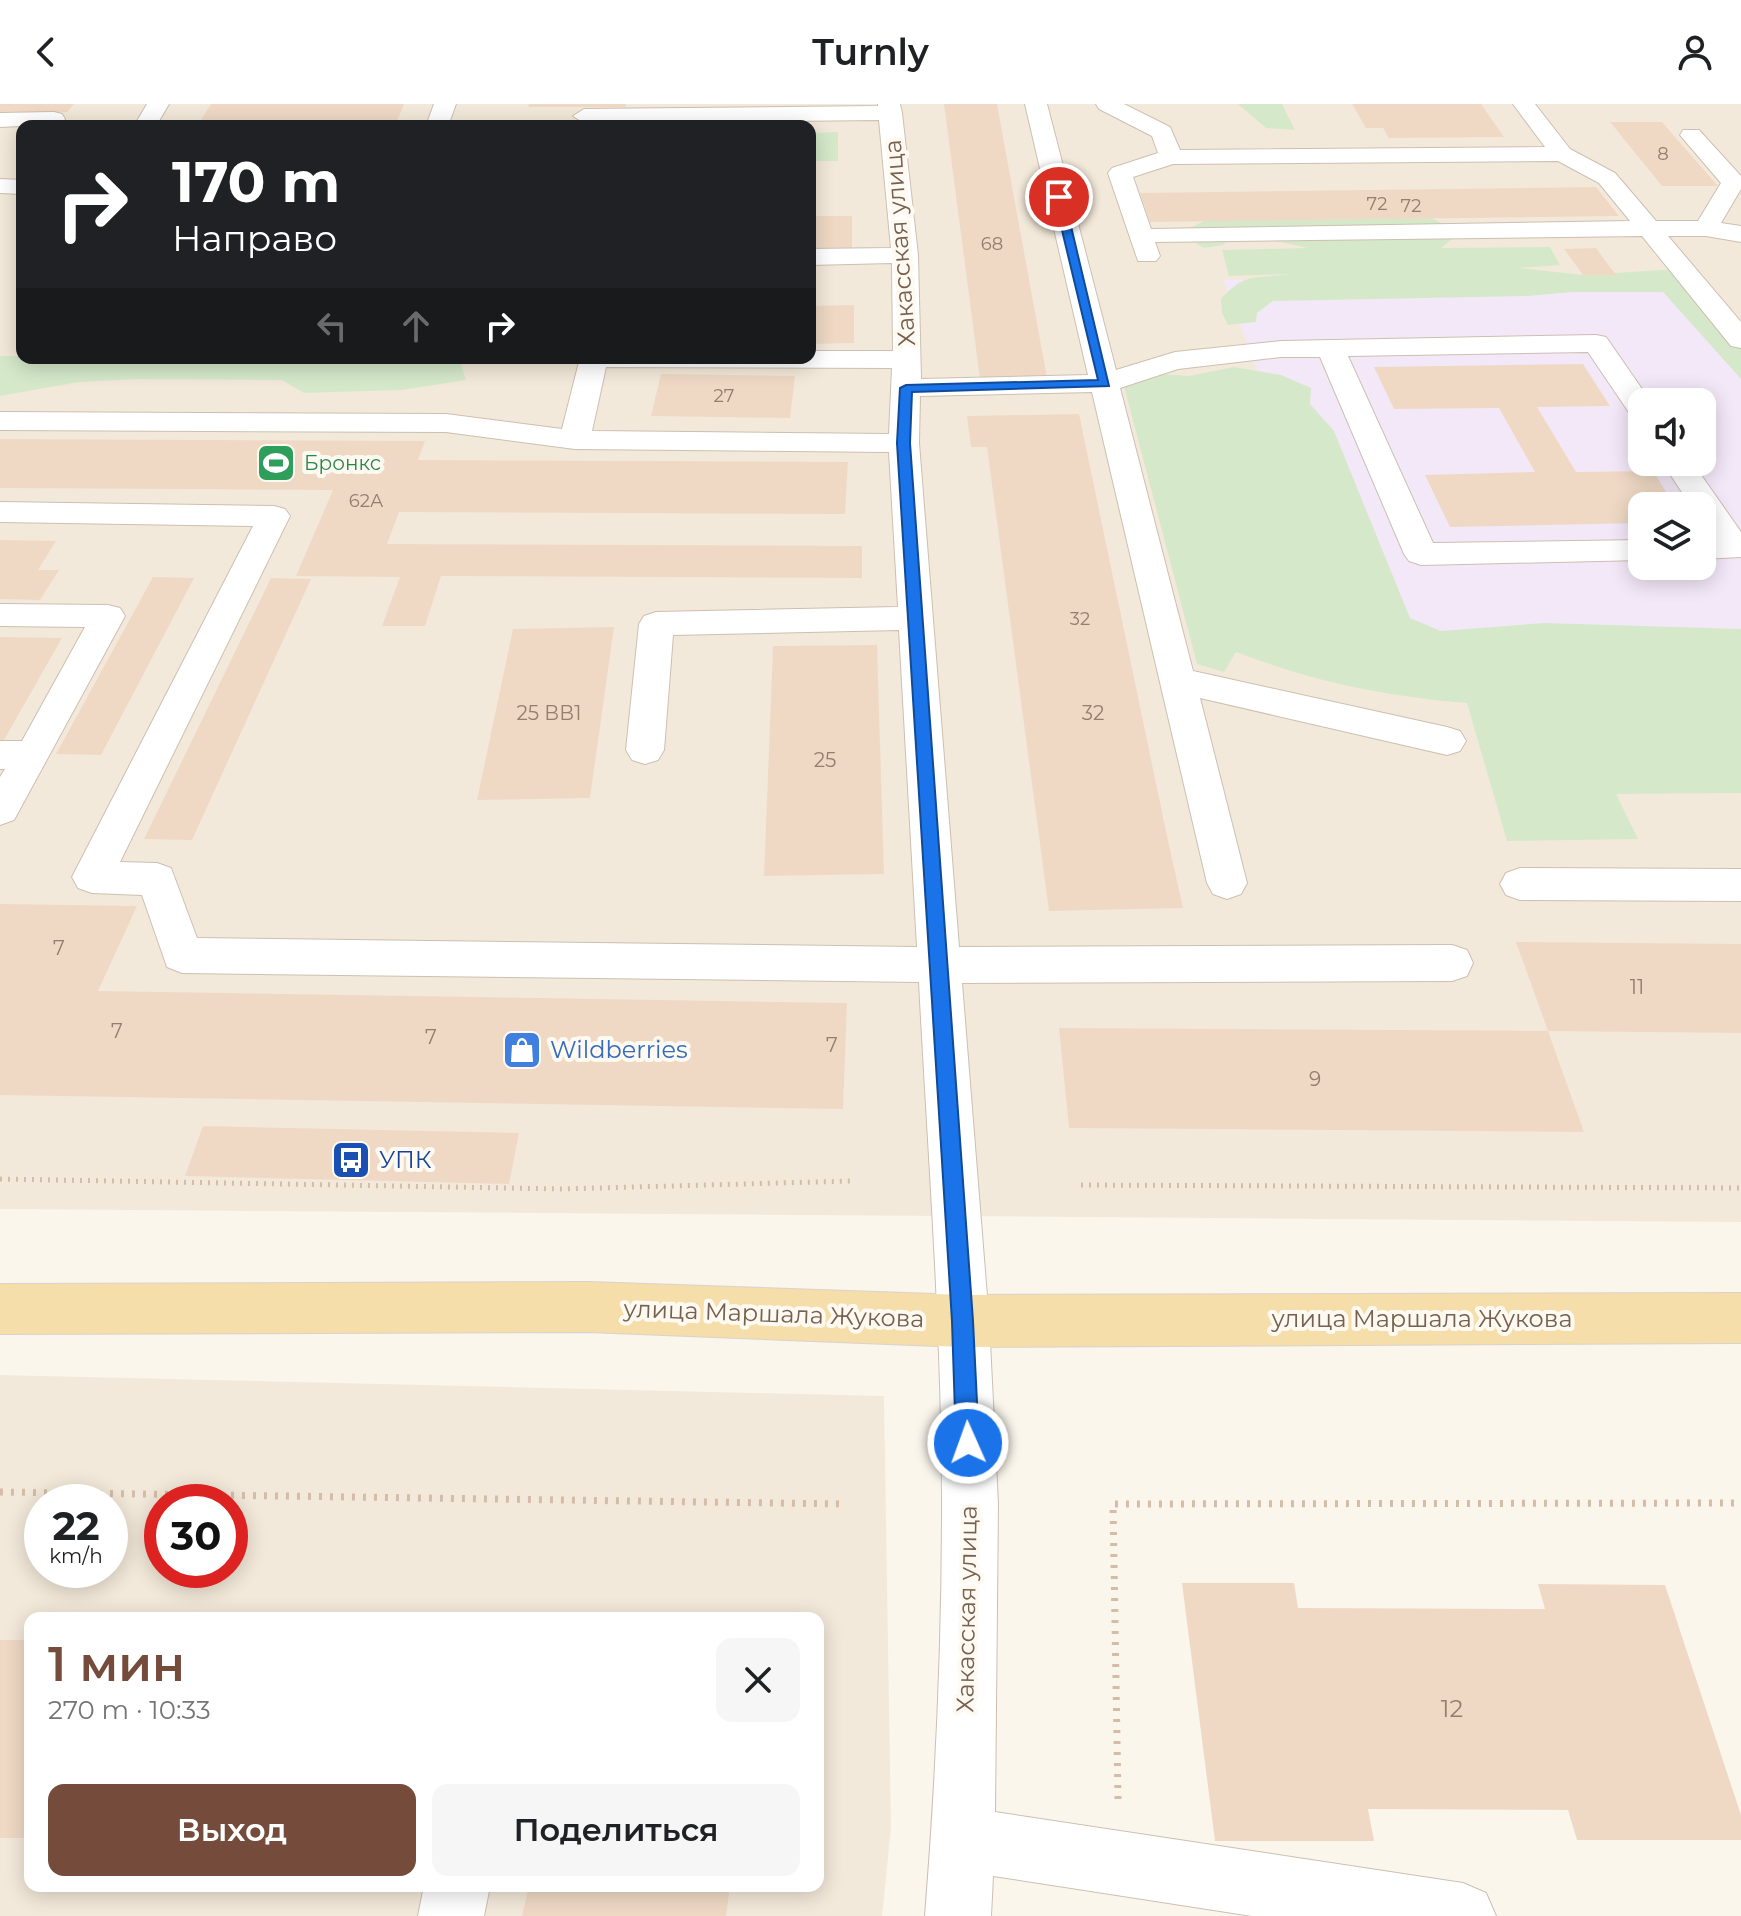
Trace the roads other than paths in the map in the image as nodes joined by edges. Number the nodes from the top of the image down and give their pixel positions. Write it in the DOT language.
graph roads {
  1 [pos="1036,104"];
  2 [pos="1107,104"];
  3 [pos="1524,104"];
  4 [pos="890,109"];
  5 [pos="584,116"];
  6 [pos="54,119"];
  7 [pos="0,120"];
  8 [pos="1691,135"];
  9 [pos="1562,154"];
  10 [pos="1171,157"];
  11 [pos="1706,228"];
  12 [pos="1649,229"];
  13 [pos="1741,234"];
  14 [pos="905,255"];
  15 [pos="819,264"];
  16 [pos="1741,340"];
  17 [pos="1330,348"];
  18 [pos="593,364"];
  19 [pos="711,364"];
  20 [pos="907,374"];
  21 [pos="1105,383"];
  22 [pos="1628,390"];
  23 [pos="0,421"];
  24 [pos="575,440"];
  25 [pos="904,443"];
  26 [pos="0,512"];
  27 [pos="1716,520"];
  28 [pos="1716,549"];
  29 [pos="1628,550"];
  30 [pos="0,615"];
  31 [pos="915,618"];
  32 [pos="1177,680"];
  33 [pos="1447,741"];
  34 [pos="645,750"];
  35 [pos="17,755"];
  36 [pos="0,810"];
  37 [pos="1227,883"];
  38 [pos="1520,884"];
  39 [pos="1741,885"];
  40 [pos="1452,963"];
  41 [pos="939,965"];
  42 [pos="0,1309"];
  43 [pos="1741,1318"];
  44 [pos="963,1321"];
  45 [pos="963,1839"];
  46 [pos="456,1892"];
  47 [pos="451,1916"];
  48 [pos="958,1916"];
  49 [pos="1463,1916"];
  1 -- 21 [label="street"];
  2 -- 10 [label="street"];
  3 -- 9 [label="street"];
  4 -- 5 [label="street"];
  4 -- 14 [label="street, Хакасская улица"];
  6 -- 7 [label="street"];
  8 -- 11 [label="street"];
  9 -- 10 [label="street"];
  9 -- 12 [label="street"];
  10 -- 12 [label="street"];
  11 -- 12 [label="street"];
  11 -- 13 [label="street"];
  12 -- 16 [label="street"];
  14 -- 15 [label="street"];
  14 -- 20 [label="street, Хакасская улица"];
  17 -- 21 [label="street"];
  17 -- 22 [label="street"];
  17 -- 29 [label="street"];
  18 -- 24 [label="street"];
  19 -- 20 [label="street"];
  20 -- 21 [label="street"];
  20 -- 25 [label="street, Хакасская улица"];
  21 -- 32 [label="street"];
  23 -- 24 [label="street"];
  24 -- 25 [label="street"];
  25 -- 31 [label="street, Хакасская улица"];
  26 -- 41 [label="street"];
  27 -- 28 [label="street"];
  30 -- 35 [label="street"];
  31 -- 34 [label="street"];
  31 -- 41 [label="street, Хакасская улица"];
  32 -- 33 [label="street"];
  32 -- 37 [label="street"];
  35 -- 36 [label="street"];
  38 -- 39 [label="street"];
  40 -- 41 [label="street"];
  41 -- 44 [label="street, Хакасская улица"];
  42 -- 44 [label="main road, улица Маршала Жукова"];
  43 -- 44 [label="main road, улица Маршала Жукова"];
  44 -- 45 [label="street, Хакасская улица"];
  45 -- 48 [label="street, Хакасская улица"];
  45 -- 49 [label="street"];
  46 -- 47 [label="street"];
}
